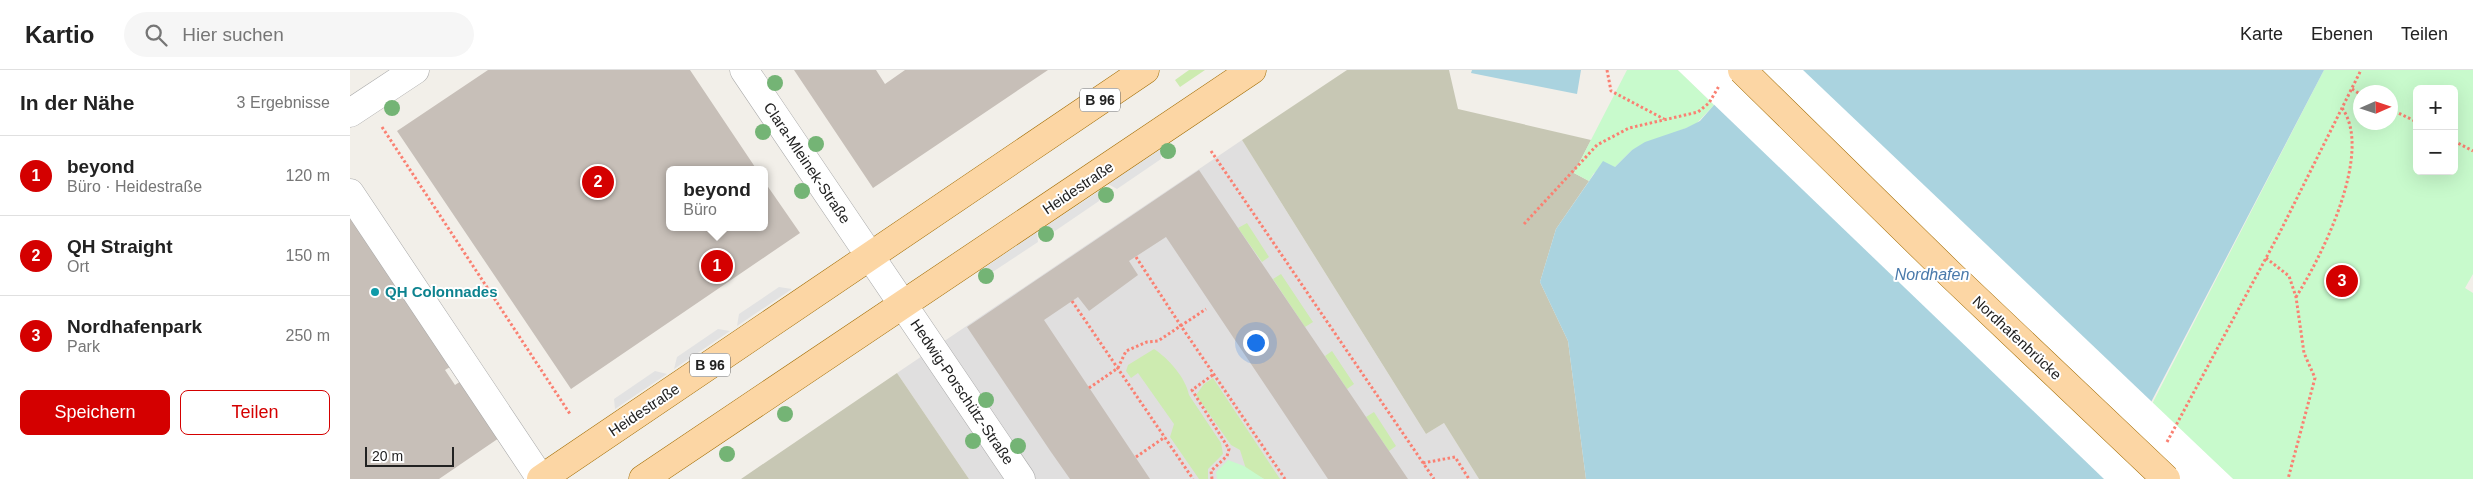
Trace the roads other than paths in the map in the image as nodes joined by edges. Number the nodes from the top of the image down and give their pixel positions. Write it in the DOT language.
graph roads {
  1 [pos="415,70"];
  2 [pos="744,70"];
  3 [pos="1145,70"];
  4 [pos="1252,70"];
  5 [pos="1742,70"];
  6 [pos="350,113"];
  7 [pos="350,193"];
  8 [pos="870,256"];
  9 [pos="904,306"];
  10 [pos="541,479"];
  11 [pos="643,479"];
  12 [pos="1021,479"];
  13 [pos="2166,479"];
  1 -- 6 [label="street"];
  2 -- 8 [label="street, Clara-Mleinek-Straße"];
  3 -- 8 [label="main road, Heidestraße / B 96"];
  4 -- 9 [label="main road, Heidestraße"];
  5 -- 13 [label="main road, Nordhafenbrücke, bridge"];
  7 -- 10 [label="street"];
  8 -- 9 [label="street"];
  8 -- 10 [label="main road, Heidestraße / B 96"];
  9 -- 11 [label="main road, Heidestraße"];
  9 -- 12 [label="street, Hedwig-Porschütz-Straße"];
}
